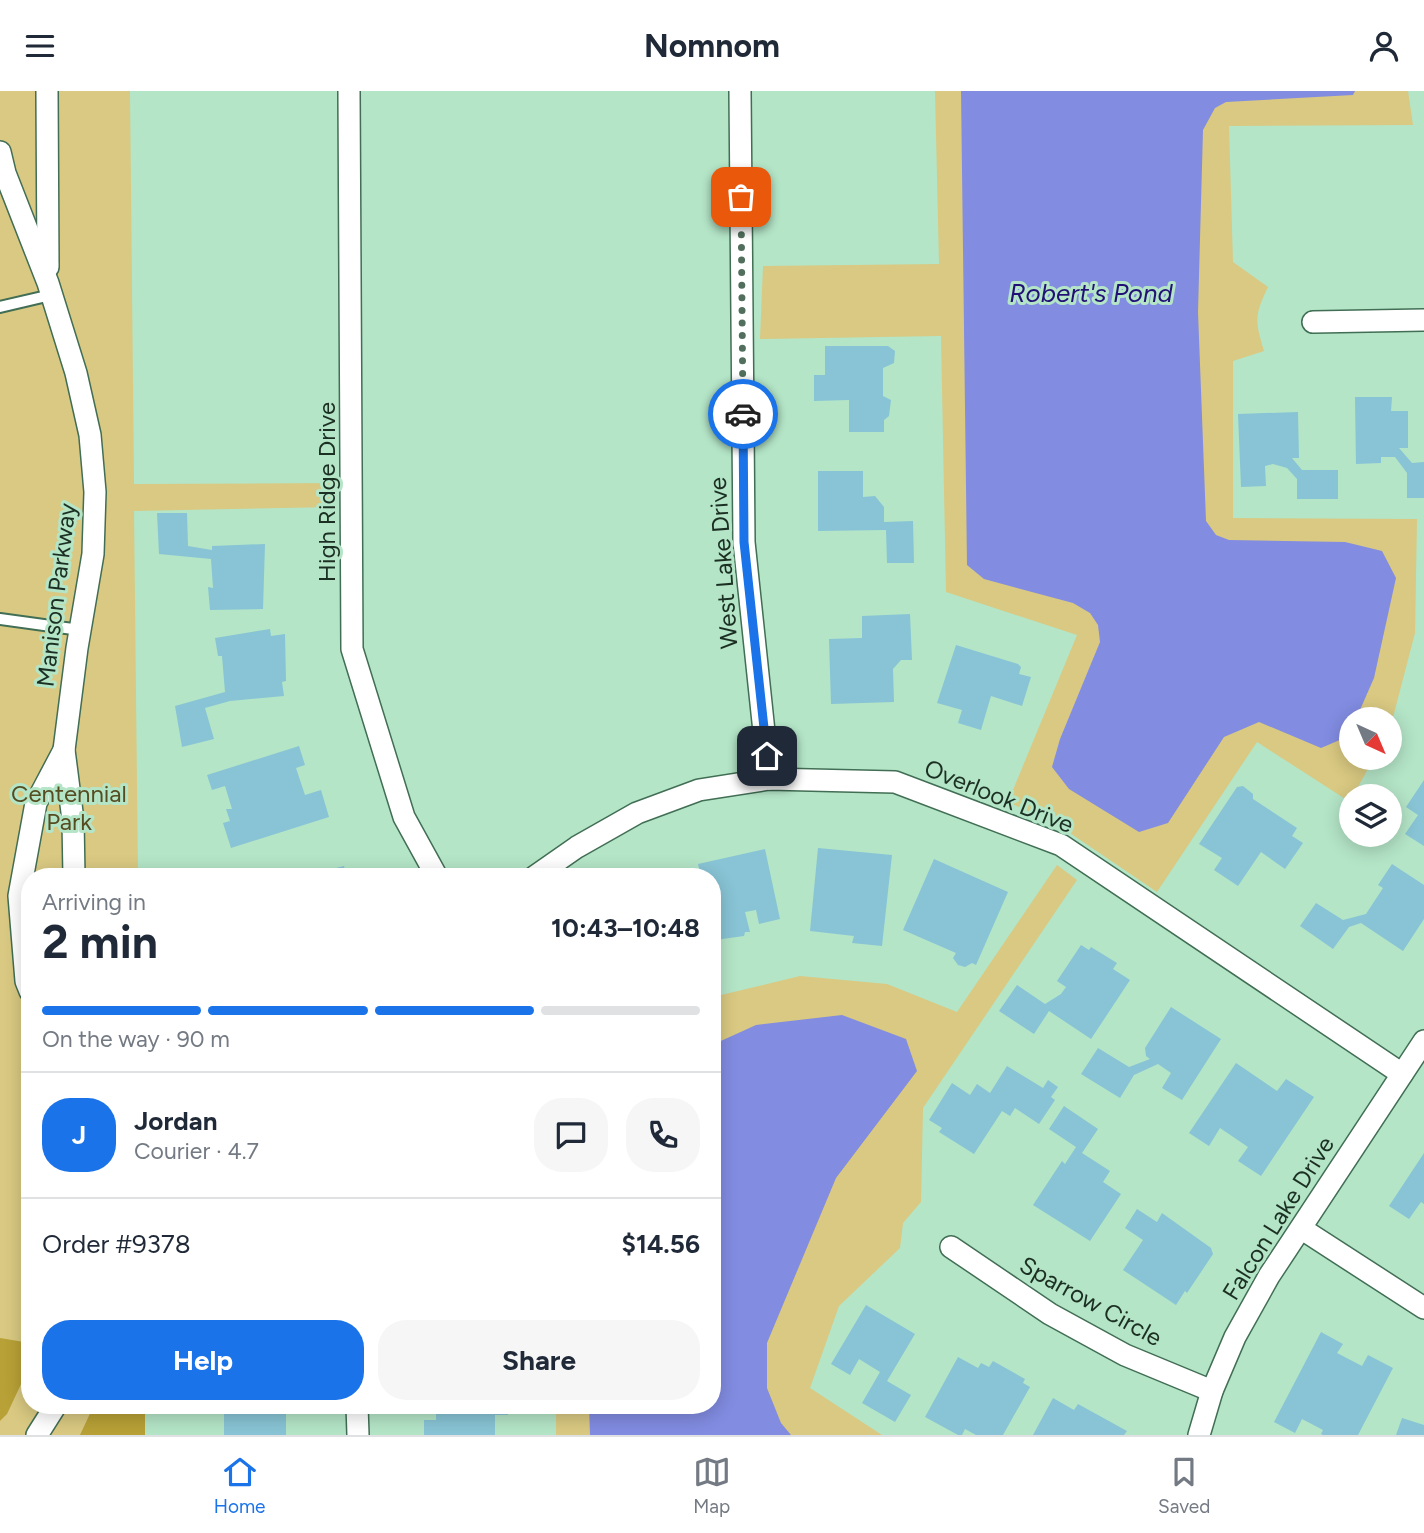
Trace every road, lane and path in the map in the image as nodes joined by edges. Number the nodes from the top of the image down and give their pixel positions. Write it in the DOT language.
graph roads {
  1 [pos="47,91"];
  2 [pos="349,91"];
  3 [pos="740,91"];
  4 [pos="0,152"];
  5 [pos="50,289"];
  6 [pos="0,307"];
  7 [pos="1424,320"];
  8 [pos="1313,321"];
  9 [pos="0,619"];
  10 [pos="80,630"];
  11 [pos="64,750"];
  12 [pos="769,779"];
  13 [pos="24,868"];
  14 [pos="74,868"];
  15 [pos="432,868"];
  16 [pos="547,868"];
  17 [pos="21,885"];
  18 [pos="21,920"];
  19 [pos="1424,1041"];
  20 [pos="1402,1074"];
  21 [pos="1302,1229"];
  22 [pos="951,1247"];
  23 [pos="1424,1308"];
  24 [pos="1212,1391"];
  25 [pos="50,1414"];
  26 [pos="357,1414"];
  27 [pos="37,1435"];
  28 [pos="358,1435"];
  29 [pos="1199,1435"];
  1 -- 5 [label="street, Manison Parkway"];
  2 -- 15 [label="street, High Ridge Drive"];
  3 -- 12 [label="street, West Lake Drive"];
  4 -- 5 [label="street, Manison Parkway"];
  5 -- 6 [label="lane"];
  5 -- 10 [label="street, Manison Parkway"];
  7 -- 8 [label="street"];
  9 -- 10 [label="lane"];
  10 -- 11 [label="street, Manison Parkway"];
  11 -- 13 [label="street, Manison Parkway"];
  11 -- 14 [label="street, Manison Parkway"];
  12 -- 16 [label="street, Overlook Drive"];
  12 -- 20 [label="street, Overlook Drive"];
  17 -- 18 [label="street, Manison Parkway"];
  19 -- 20 [label="street, Falcon Lake Drive"];
  20 -- 21 [label="street, Falcon Lake Drive"];
  21 -- 23 [label="street"];
  21 -- 24 [label="street, Falcon Lake Drive"];
  22 -- 24 [label="street, Sparrow Circle"];
  24 -- 29 [label="street, Falcon Lake Drive"];
  25 -- 27 [label="street"];
  26 -- 28 [label="street"];
}
